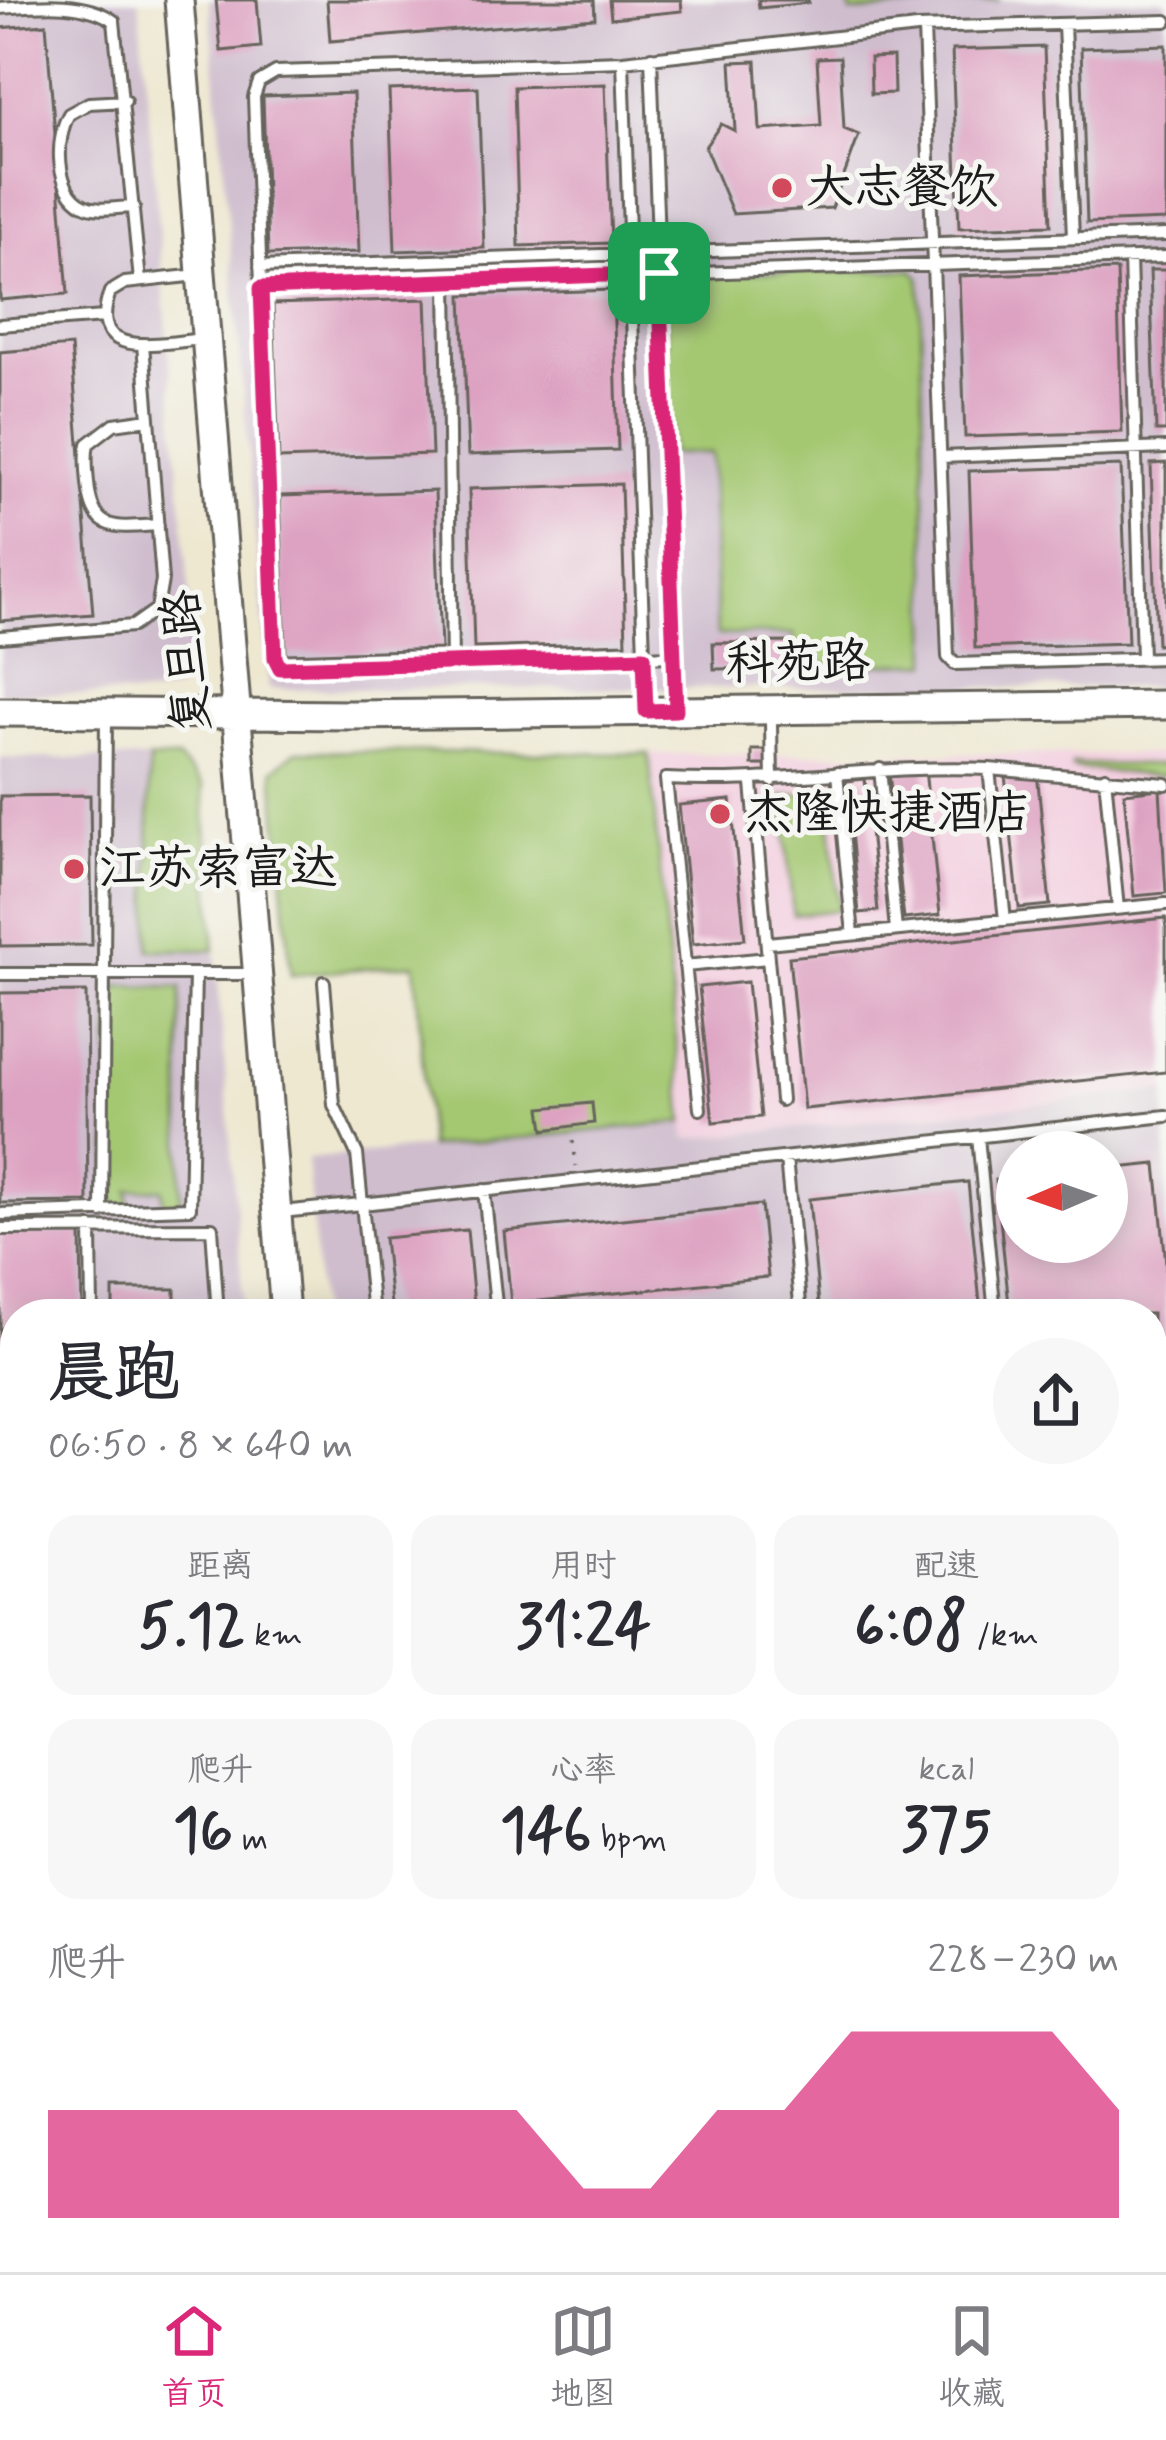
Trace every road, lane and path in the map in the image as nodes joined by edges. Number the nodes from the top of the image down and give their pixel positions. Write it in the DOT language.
graph roads {
  1 [pos="179,0"];
  2 [pos="0,8"];
  3 [pos="1166,21"];
  4 [pos="1064,24"];
  5 [pos="924,28"];
  6 [pos="651,57"];
  7 [pos="622,61"];
  8 [pos="125,101"];
  9 [pos="134,207"];
  10 [pos="1166,235"];
  11 [pos="1073,237"];
  12 [pos="932,242"];
  13 [pos="658,252"];
  14 [pos="630,253"];
  15 [pos="1166,257"];
  16 [pos="1130,258"];
  17 [pos="933,264"];
  18 [pos="260,267"];
  19 [pos="659,273"];
  20 [pos="631,274"];
  21 [pos="202,275"];
  22 [pos="140,281"];
  23 [pos="447,281"];
  24 [pos="261,288"];
  25 [pos="104,317"];
  26 [pos="0,326"];
  27 [pos="207,338"];
  28 [pos="143,344"];
  29 [pos="149,419"];
  30 [pos="1166,448"];
  31 [pos="1136,449"];
  32 [pos="941,457"];
  33 [pos="158,525"];
  34 [pos="0,637"];
  35 [pos="674,656"];
  36 [pos="644,657"];
  37 [pos="1142,658"];
  38 [pos="1166,658"];
  39 [pos="452,664"];
  40 [pos="1166,705"];
  41 [pos="676,710"];
  42 [pos="646,711"];
  43 [pos="0,712"];
  44 [pos="106,719"];
  45 [pos="238,720"];
  46 [pos="1166,722"];
  47 [pos="0,723"];
  48 [pos="771,723"];
  49 [pos="880,769"];
  50 [pos="989,769"];
  51 [pos="837,772"];
  52 [pos="1105,777"];
  53 [pos="772,781"];
  54 [pos="752,784"];
  55 [pos="1166,784"];
  56 [pos="1166,904"];
  57 [pos="1118,909"];
  58 [pos="1005,920"];
  59 [pos="896,930"];
  60 [pos="853,934"];
  61 [pos="767,943"];
  62 [pos="768,958"];
  63 [pos="686,966"];
  64 [pos="0,974"];
  65 [pos="104,974"];
  66 [pos="195,974"];
  67 [pos="259,974"];
  68 [pos="324,982"];
  69 [pos="781,1100"];
  70 [pos="700,1109"];
  71 [pos="1166,1116"];
  72 [pos="978,1137"];
  73 [pos="573,1141"];
  74 [pos="786,1158"];
  75 [pos="577,1180"];
  76 [pos="484,1190"];
  77 [pos="362,1204"];
  78 [pos="102,1212"];
  79 [pos="277,1212"];
  80 [pos="0,1214"];
  81 [pos="91,1228"];
  82 [pos="0,1229"];
  83 [pos="92,1299"];
  84 [pos="217,1299"];
  85 [pos="284,1299"];
  86 [pos="372,1299"];
  87 [pos="495,1299"];
  88 [pos="800,1299"];
  89 [pos="994,1299"];
  1 -- 21 [label="street, 复旦路"];
  2 -- 8 [label="lane"];
  3 -- 4 [label="lane"];
  4 -- 5 [label="lane"];
  4 -- 11 [label="lane"];
  5 -- 6 [label="lane"];
  5 -- 12 [label="lane"];
  6 -- 7 [label="lane"];
  6 -- 13 [label="lane"];
  7 -- 14 [label="lane"];
  7 -- 18 [label="lane"];
  8 -- 9 [label="lane"];
  8 -- 9 [label="lane"];
  9 -- 22 [label="lane"];
  10 -- 11 [label="lane"];
  11 -- 12 [label="lane"];
  12 -- 13 [label="lane"];
  12 -- 17 [label="lane"];
  13 -- 14 [label="lane"];
  13 -- 19 [label="lane"];
  14 -- 18 [label="lane"];
  14 -- 20 [label="lane"];
  15 -- 16 [label="lane"];
  16 -- 17 [label="lane"];
  16 -- 31 [label="lane"];
  17 -- 19 [label="lane"];
  17 -- 32 [label="lane"];
  18 -- 24 [label="lane"];
  19 -- 20 [label="lane"];
  19 -- 35 [label="lane"];
  20 -- 23 [label="lane"];
  20 -- 36 [label="lane"];
  21 -- 22 [label="lane"];
  21 -- 27 [label="street, 复旦路"];
  22 -- 25 [label="lane"];
  23 -- 24 [label="lane"];
  23 -- 39 [label="lane"];
  24 -- 39 [label="lane"];
  25 -- 26 [label="lane"];
  25 -- 28 [label="lane"];
  27 -- 28 [label="lane"];
  27 -- 45 [label="street, 复旦路"];
  28 -- 29 [label="lane"];
  29 -- 33 [label="lane"];
  29 -- 33 [label="lane"];
  30 -- 31 [label="lane"];
  31 -- 32 [label="lane"];
  31 -- 37 [label="lane"];
  32 -- 37 [label="lane"];
  33 -- 34 [label="lane"];
  35 -- 36 [label="lane"];
  35 -- 41 [label="lane"];
  36 -- 39 [label="lane"];
  36 -- 42 [label="lane"];
  37 -- 38 [label="lane"];
  40 -- 41 [label="street, 科苑路"];
  41 -- 42 [label="street, 科苑路"];
  42 -- 45 [label="street, 科苑路"];
  43 -- 44 [label="street, 科苑路"];
  44 -- 45 [label="street, 科苑路"];
  44 -- 47 [label="street, 科苑路"];
  44 -- 65 [label="lane"];
  45 -- 48 [label="street, 科苑路"];
  45 -- 67 [label="street, 复旦路"];
  46 -- 48 [label="street, 科苑路"];
  48 -- 53 [label="lane"];
  49 -- 50 [label="lane"];
  49 -- 51 [label="lane"];
  49 -- 59 [label="lane"];
  50 -- 52 [label="lane"];
  50 -- 58 [label="lane"];
  51 -- 53 [label="lane"];
  51 -- 60 [label="lane"];
  52 -- 55 [label="lane"];
  52 -- 57 [label="lane"];
  53 -- 54 [label="lane"];
  54 -- 61 [label="lane"];
  54 -- 63 [label="lane"];
  56 -- 57 [label="lane"];
  57 -- 58 [label="lane"];
  58 -- 59 [label="lane"];
  59 -- 60 [label="lane"];
  60 -- 61 [label="lane"];
  61 -- 62 [label="lane"];
  62 -- 63 [label="lane"];
  62 -- 69 [label="lane"];
  63 -- 70 [label="lane"];
  64 -- 65 [label="lane"];
  65 -- 66 [label="lane"];
  65 -- 78 [label="lane"];
  66 -- 67 [label="lane"];
  66 -- 78 [label="lane"];
  67 -- 79 [label="street, 复旦路"];
  68 -- 77 [label="lane"];
  71 -- 72 [label="lane"];
  72 -- 74 [label="lane"];
  72 -- 89 [label="lane"];
  73 -- 75 [label="path"];
  74 -- 75 [label="lane"];
  74 -- 88 [label="lane"];
  75 -- 76 [label="lane"];
  76 -- 77 [label="lane"];
  76 -- 87 [label="lane"];
  77 -- 79 [label="lane"];
  77 -- 86 [label="lane"];
  78 -- 80 [label="lane"];
  79 -- 85 [label="street, 复旦路"];
  81 -- 82 [label="lane"];
  81 -- 83 [label="lane"];
  81 -- 84 [label="lane"];
}
